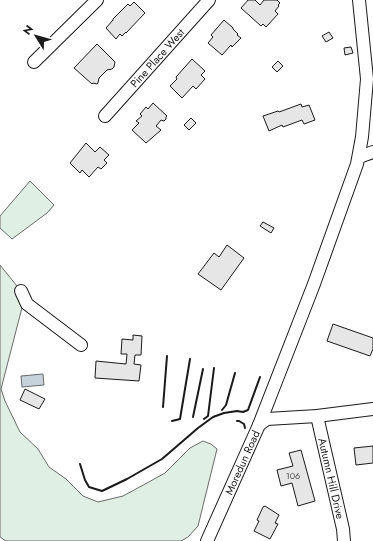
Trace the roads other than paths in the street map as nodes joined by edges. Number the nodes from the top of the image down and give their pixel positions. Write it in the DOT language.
graph roads {
  1 [pos="97,0"];
  2 [pos="209,0"];
  3 [pos="360,0"];
  4 [pos="34,62"];
  5 [pos="105,116"];
  6 [pos="373,152"];
  7 [pos="359,157"];
  8 [pos="21,291"];
  9 [pos="81,345"];
  10 [pos="373,409"];
  11 [pos="317,416"];
  12 [pos="258,425"];
  13 [pos="207,541"];
  14 [pos="344,541"];
  1 -- 4 [label="street"];
  2 -- 5 [label="street, Pine Place West"];
  3 -- 7 [label="street"];
  6 -- 7 [label="street"];
  7 -- 12 [label="street"];
  8 -- 9 [label="street"];
  10 -- 11 [label="street, Moredun Road"];
  11 -- 12 [label="street, Moredun Road"];
  11 -- 14 [label="street, Autumn Hill Drive"];
  12 -- 13 [label="street, Moredun Road"];
}
